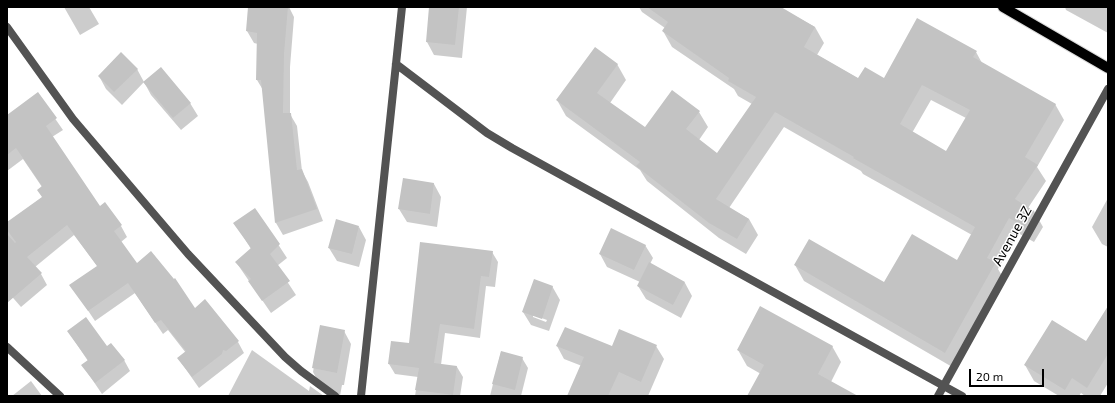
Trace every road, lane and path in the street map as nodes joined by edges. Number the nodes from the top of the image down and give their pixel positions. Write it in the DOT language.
graph roads {
  1 [pos="402,7"];
  2 [pos="1003,7"];
  3 [pos="7,27"];
  4 [pos="396,64"];
  5 [pos="1108,68"];
  6 [pos="1108,89"];
  7 [pos="7,347"];
  8 [pos="944,386"];
  9 [pos="60,396"];
  10 [pos="335,396"];
  11 [pos="361,396"];
  12 [pos="938,396"];
  13 [pos="962,396"];
  1 -- 4 [label="street"];
  2 -- 5 [label="main road"];
  3 -- 10 [label="street"];
  4 -- 8 [label="street"];
  4 -- 11 [label="street"];
  6 -- 8 [label="street, Avenue 3Z"];
  7 -- 9 [label="street"];
  8 -- 12 [label="street, Avenue 3Z"];
  8 -- 13 [label="street"];
}
